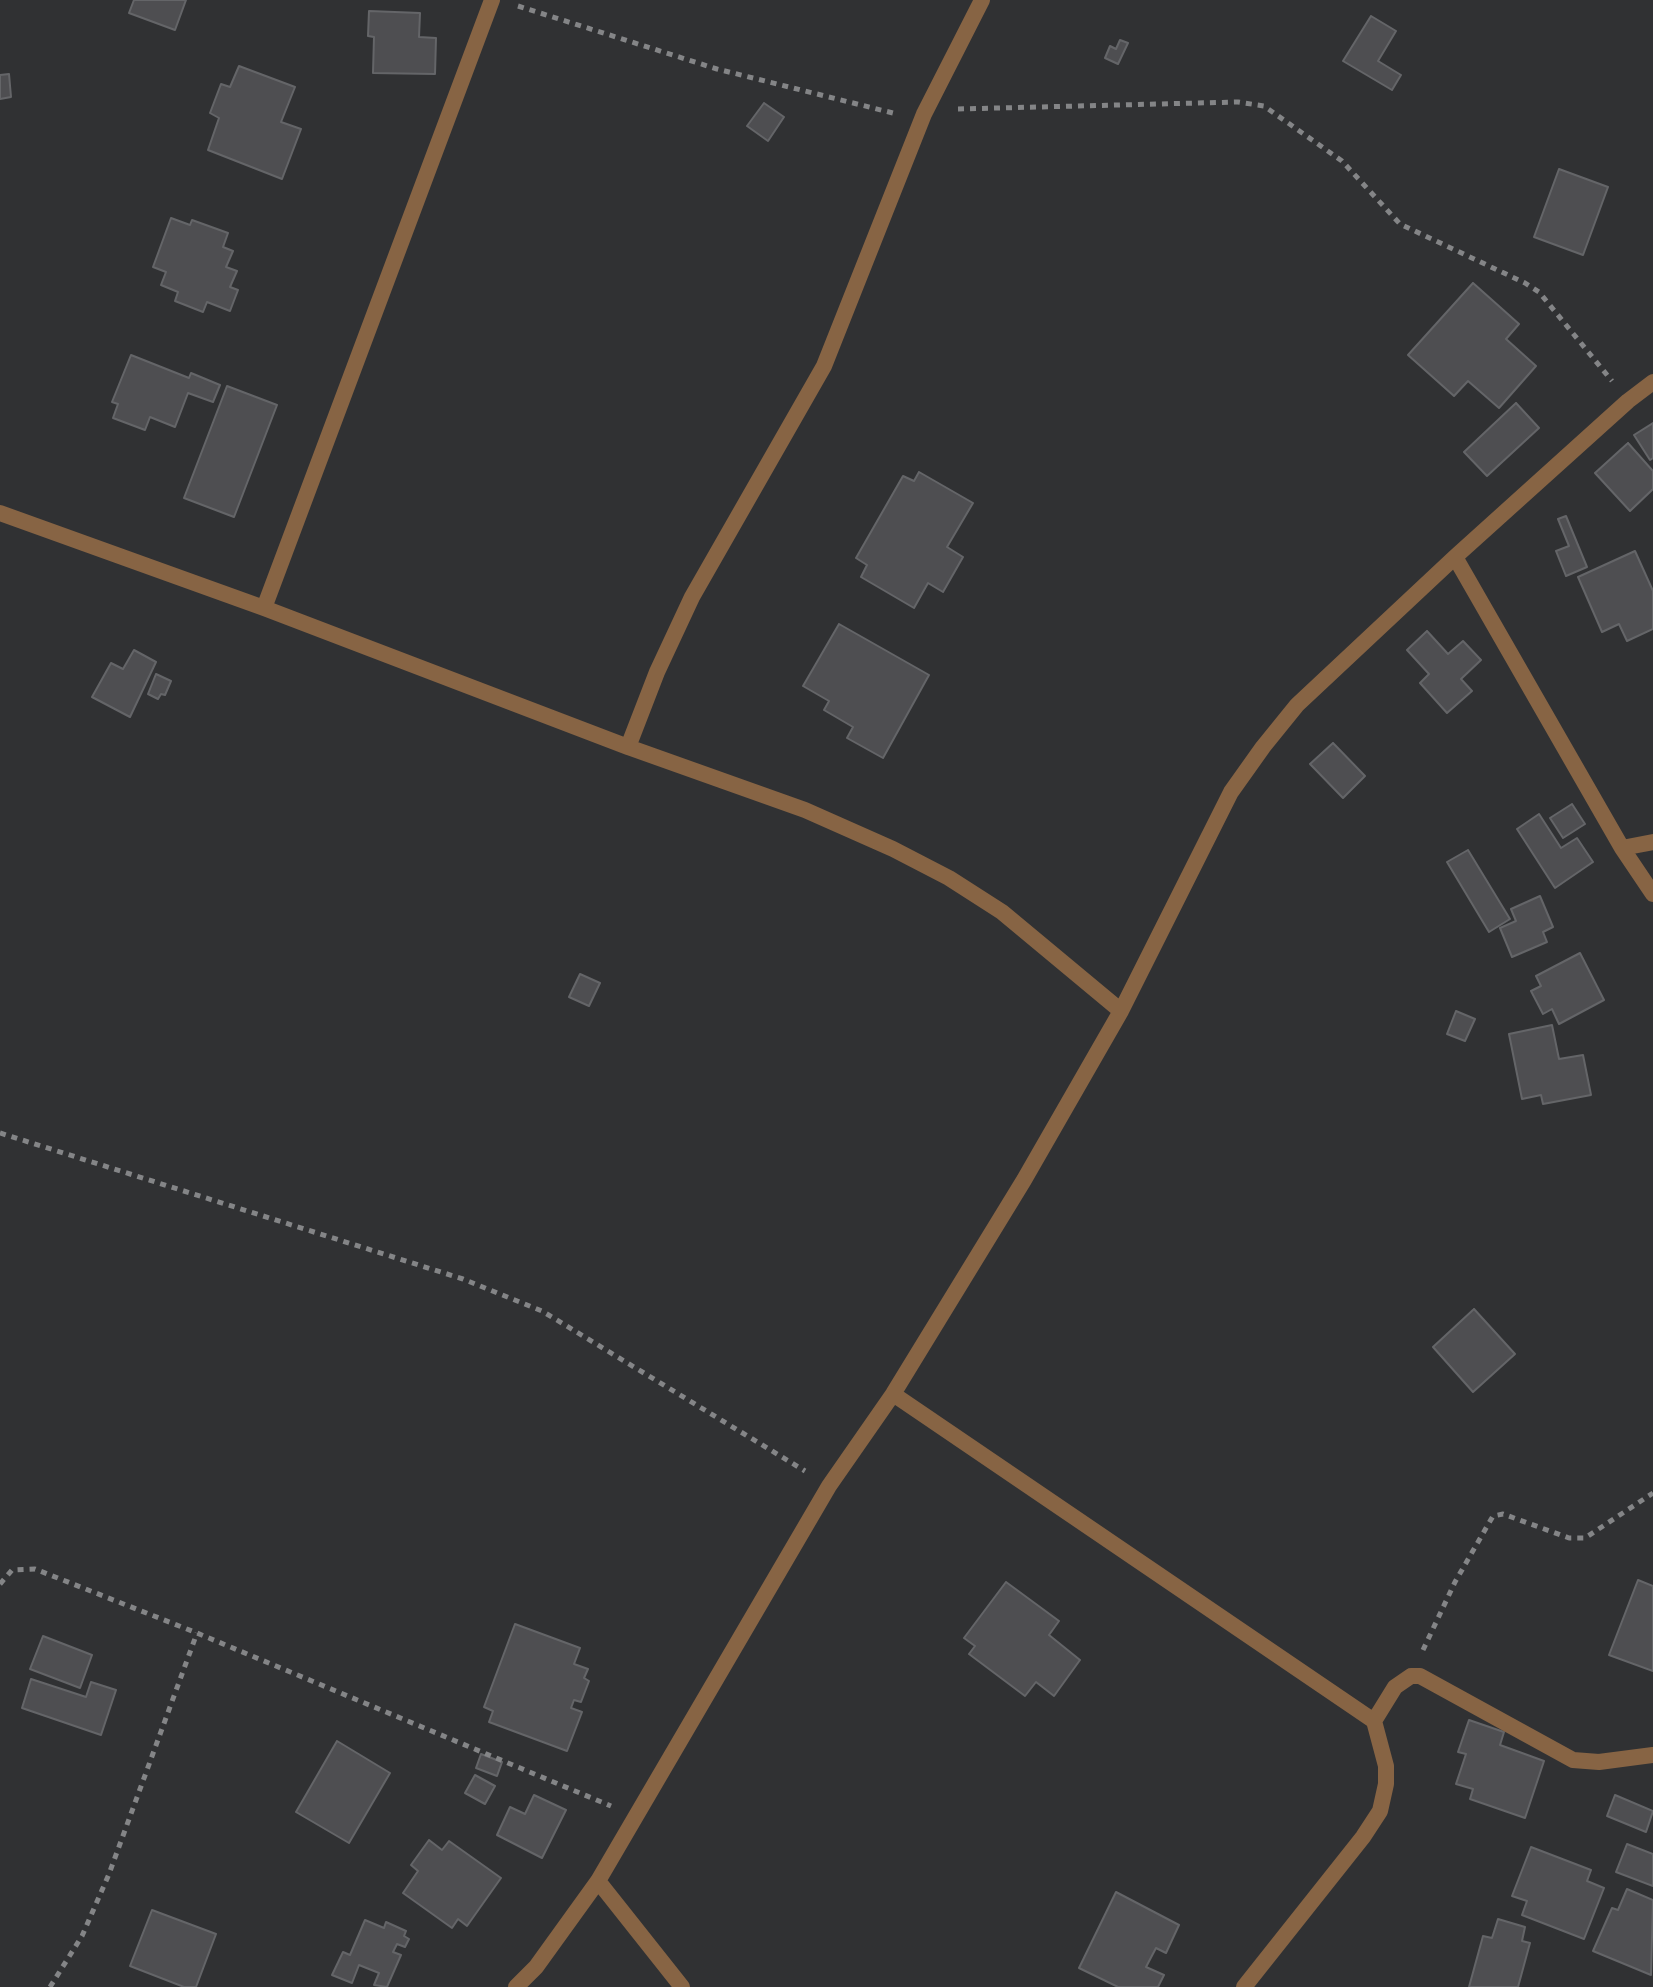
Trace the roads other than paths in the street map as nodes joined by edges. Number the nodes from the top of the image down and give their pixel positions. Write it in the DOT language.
graph roads {
  1 [pos="492,0"];
  2 [pos="982,0"];
  3 [pos="1653,382"];
  4 [pos="0,513"];
  5 [pos="1455,557"];
  6 [pos="264,608"];
  7 [pos="628,747"];
  8 [pos="1653,842"];
  9 [pos="1622,848"];
  10 [pos="1653,894"];
  11 [pos="1121,1011"];
  12 [pos="893,1394"];
  13 [pos="1374,1721"];
  14 [pos="1653,1755"];
  15 [pos="598,1881"];
  16 [pos="516,1987"];
  17 [pos="682,1987"];
  18 [pos="1244,1987"];
  1 -- 6 [label="street"];
  2 -- 7 [label="street"];
  3 -- 5 [label="street"];
  4 -- 6 [label="street"];
  5 -- 9 [label="street"];
  5 -- 11 [label="street"];
  6 -- 7 [label="street"];
  7 -- 11 [label="street"];
  8 -- 9 [label="street"];
  9 -- 10 [label="street"];
  11 -- 12 [label="street"];
  12 -- 13 [label="street"];
  12 -- 15 [label="street"];
  13 -- 14 [label="street"];
  13 -- 18 [label="street"];
  15 -- 16 [label="street"];
  15 -- 17 [label="street"];
}
